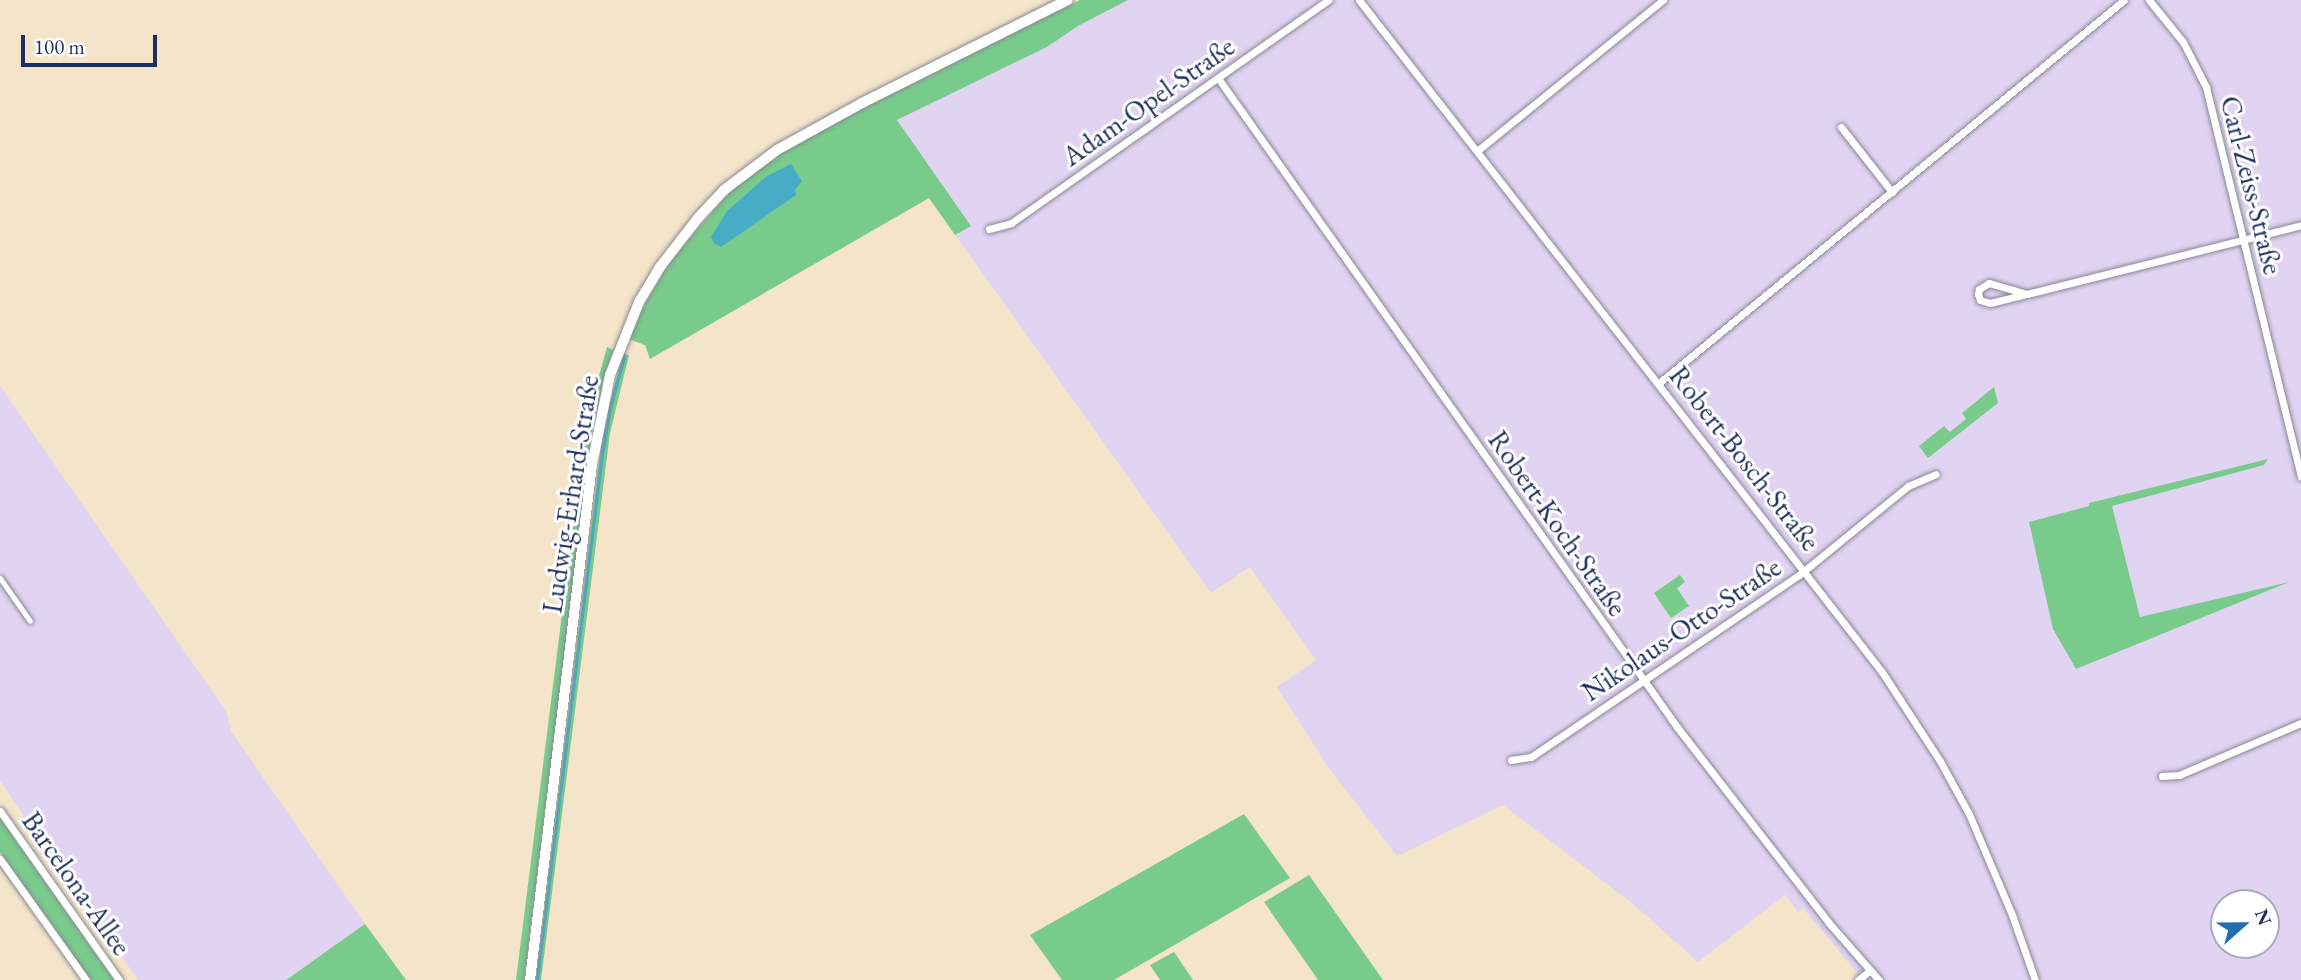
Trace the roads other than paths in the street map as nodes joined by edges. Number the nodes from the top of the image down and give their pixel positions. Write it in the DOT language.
graph roads {
  1 [pos="1068,0"];
  2 [pos="1328,0"];
  3 [pos="1359,0"];
  4 [pos="1663,0"];
  5 [pos="2124,0"];
  6 [pos="2149,0"];
  7 [pos="1218,78"];
  8 [pos="1841,127"];
  9 [pos="1477,151"];
  10 [pos="1892,192"];
  11 [pos="2301,225"];
  12 [pos="989,229"];
  13 [pos="2244,240"];
  14 [pos="2027,294"];
  15 [pos="1659,383"];
  16 [pos="1936,474"];
  17 [pos="2301,477"];
  18 [pos="1805,569"];
  19 [pos="0,578"];
  20 [pos="30,621"];
  21 [pos="1644,679"];
  22 [pos="2301,723"];
  23 [pos="1511,760"];
  24 [pos="2162,776"];
  25 [pos="0,811"];
  26 [pos="0,859"];
  27 [pos="1869,971"];
  28 [pos="86,980"];
  29 [pos="119,980"];
  30 [pos="530,980"];
  31 [pos="1858,980"];
  32 [pos="1879,980"];
  33 [pos="2035,980"];
  1 -- 30 [label="main road, Ludwig-Erhard-Straße"];
  2 -- 7 [label="street, Adam-Opel-Straße"];
  3 -- 9 [label="street, Robert-Bosch-Straße"];
  4 -- 9 [label="street"];
  5 -- 10 [label="street"];
  6 -- 13 [label="street, Carl-Zeiss-Straße"];
  7 -- 12 [label="street, Adam-Opel-Straße"];
  7 -- 21 [label="street, Robert-Koch-Straße"];
  8 -- 10 [label="street"];
  9 -- 15 [label="street, Robert-Bosch-Straße"];
  10 -- 15 [label="street"];
  11 -- 13 [label="street"];
  13 -- 14 [label="street"];
  13 -- 17 [label="street, Carl-Zeiss-Straße"];
  14 -- 14 [label="street"];
  15 -- 18 [label="street, Robert-Bosch-Straße"];
  16 -- 18 [label="street, Nikolaus-Otto-Straße"];
  18 -- 21 [label="street, Nikolaus-Otto-Straße"];
  18 -- 33 [label="street, Robert-Bosch-Straße"];
  19 -- 20 [label="street"];
  21 -- 23 [label="street, Nikolaus-Otto-Straße"];
  21 -- 27 [label="street, Robert-Koch-Straße"];
  22 -- 24 [label="street"];
  25 -- 29 [label="street, Barcelona-Allee"];
  26 -- 28 [label="street, Barcelona-Allee"];
  27 -- 31 [label="street"];
  27 -- 32 [label="street, Robert-Koch-Straße"];
}
